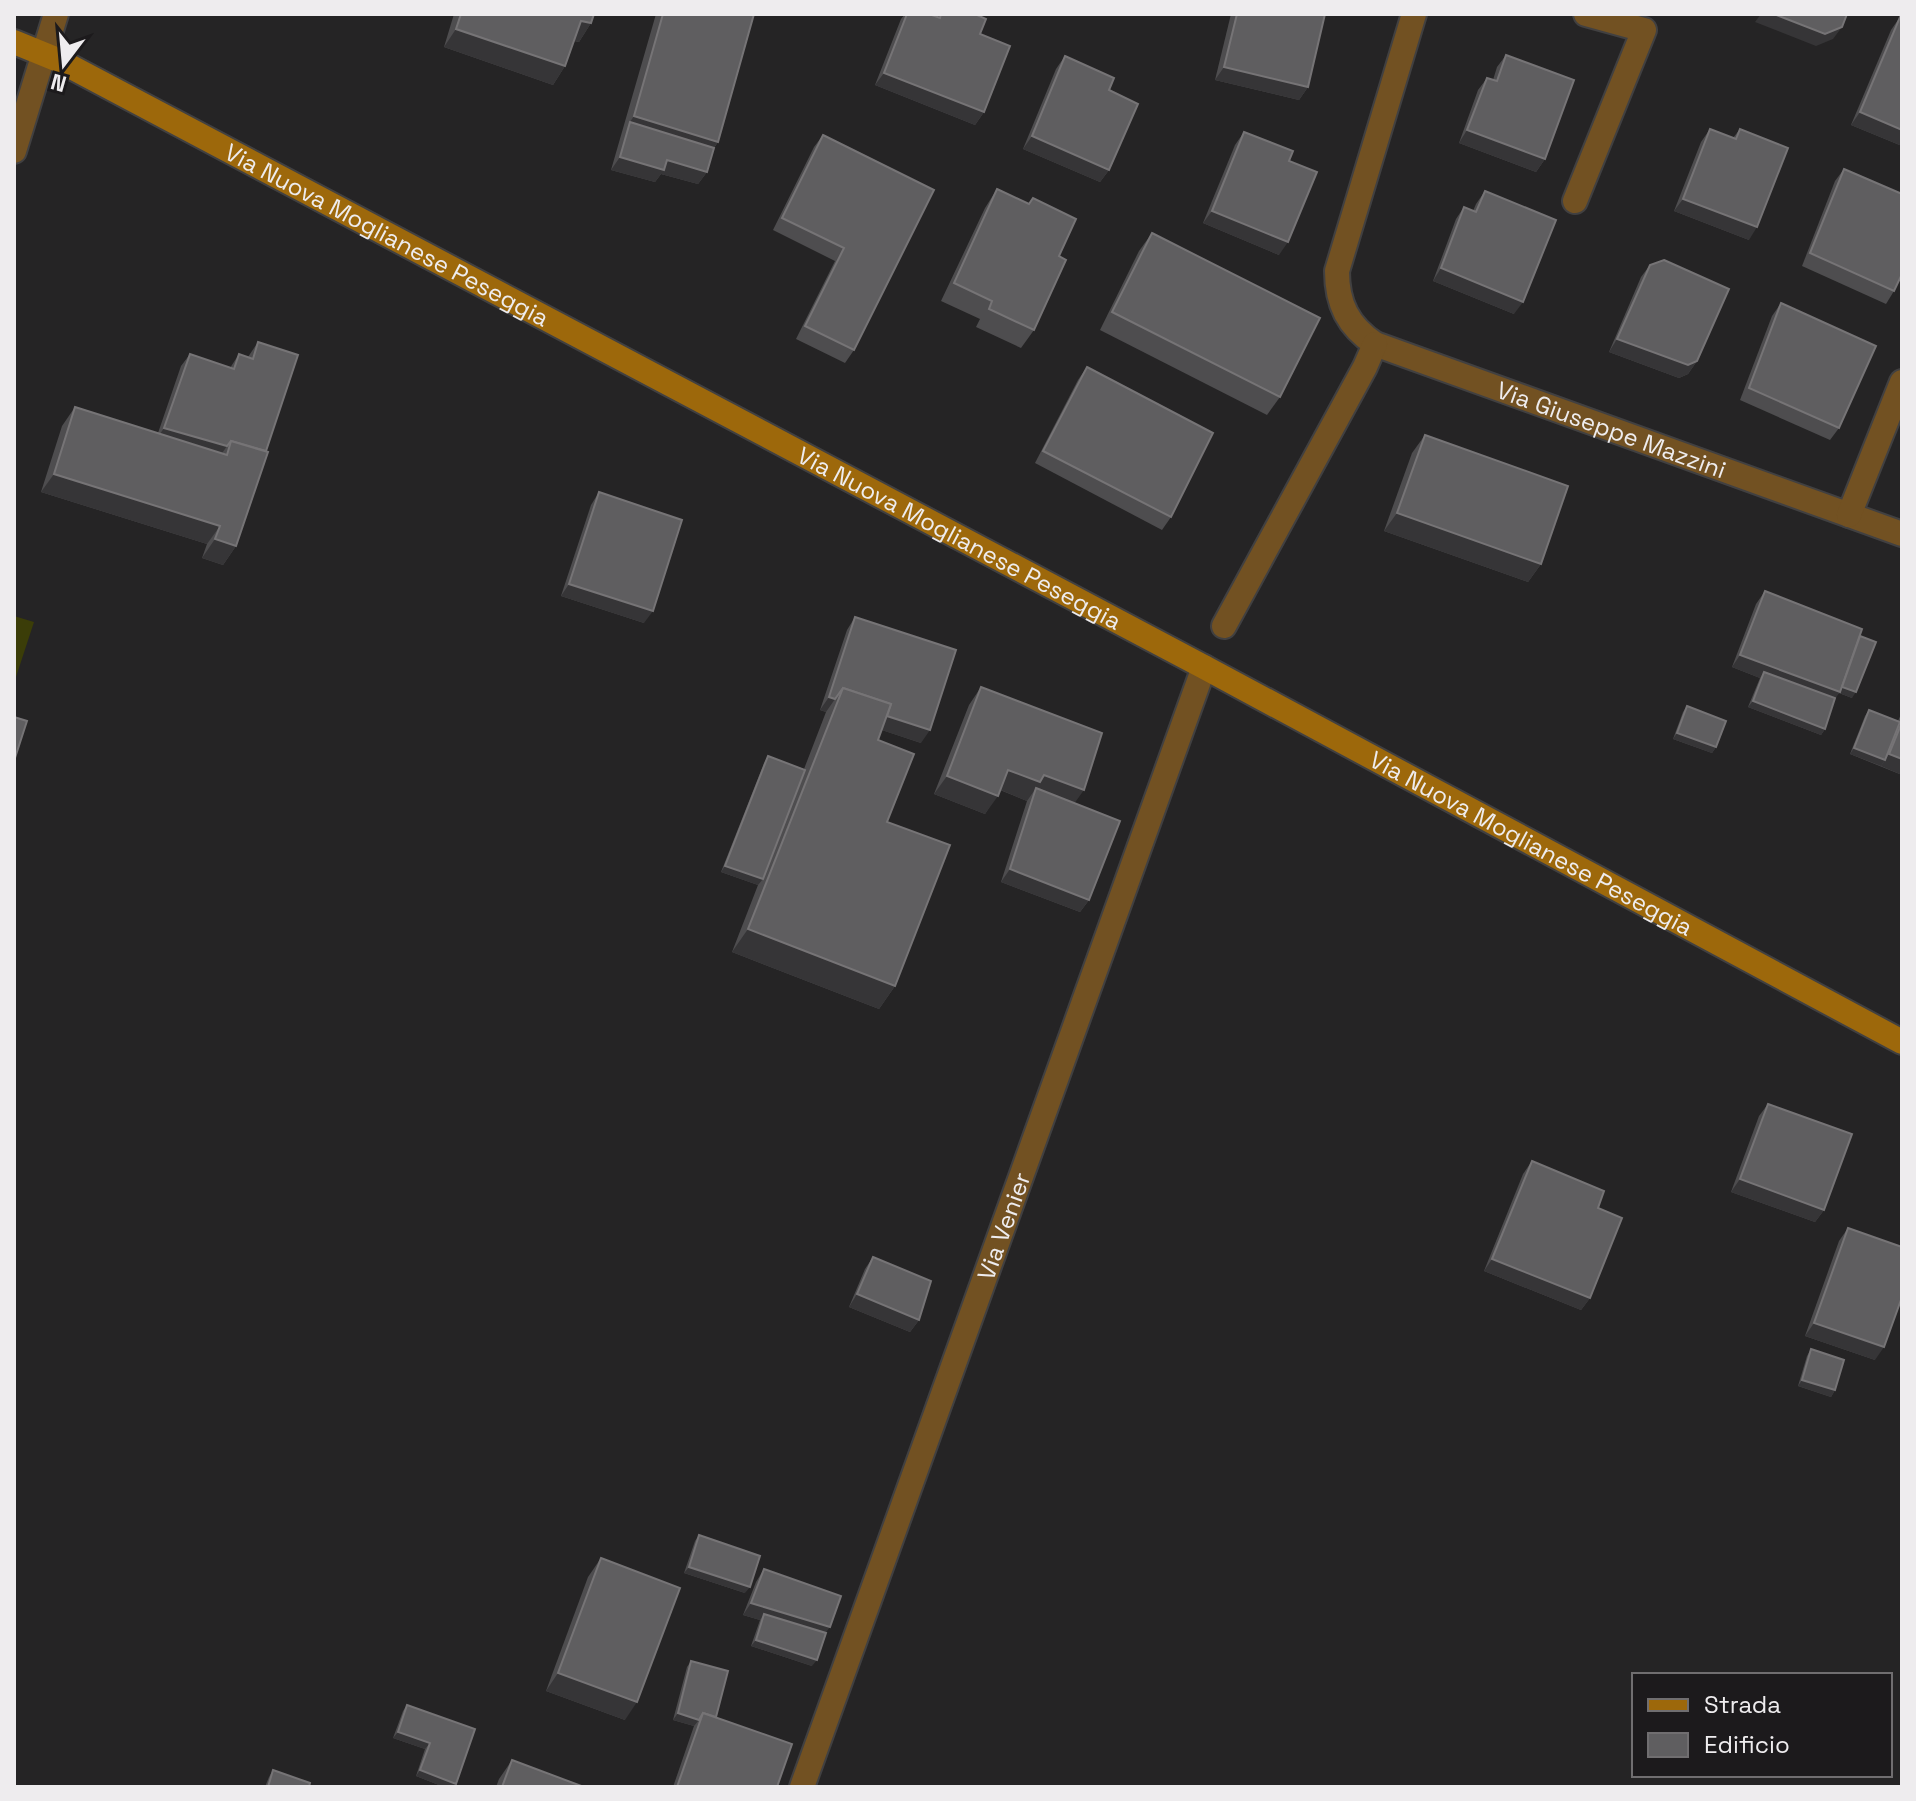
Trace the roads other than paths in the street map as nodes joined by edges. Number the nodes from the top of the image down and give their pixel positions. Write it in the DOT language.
graph roads {
  1 [pos="56,14"];
  2 [pos="1414,14"];
  3 [pos="1586,14"];
  4 [pos="14,42"];
  5 [pos="44,54"];
  6 [pos="14,151"];
  7 [pos="1575,201"];
  8 [pos="1375,344"];
  9 [pos="1902,382"];
  10 [pos="1849,515"];
  11 [pos="1902,534"];
  12 [pos="1224,626"];
  13 [pos="1204,667"];
  14 [pos="1902,1042"];
  15 [pos="802,1787"];
  1 -- 5 [label="street"];
  2 -- 8 [label="street, Via Giuseppe Mazzini"];
  3 -- 7 [label="street"];
  4 -- 5 [label="main road, Via Nuova Moglianese Peseggia"];
  5 -- 6 [label="street"];
  5 -- 13 [label="main road, Via Nuova Moglianese Peseggia"];
  8 -- 10 [label="street, Via Giuseppe Mazzini"];
  8 -- 12 [label="street"];
  9 -- 10 [label="street"];
  10 -- 11 [label="street, Via Giuseppe Mazzini"];
  13 -- 14 [label="main road, Via Nuova Moglianese Peseggia"];
  13 -- 15 [label="street, Via Venier"];
}
